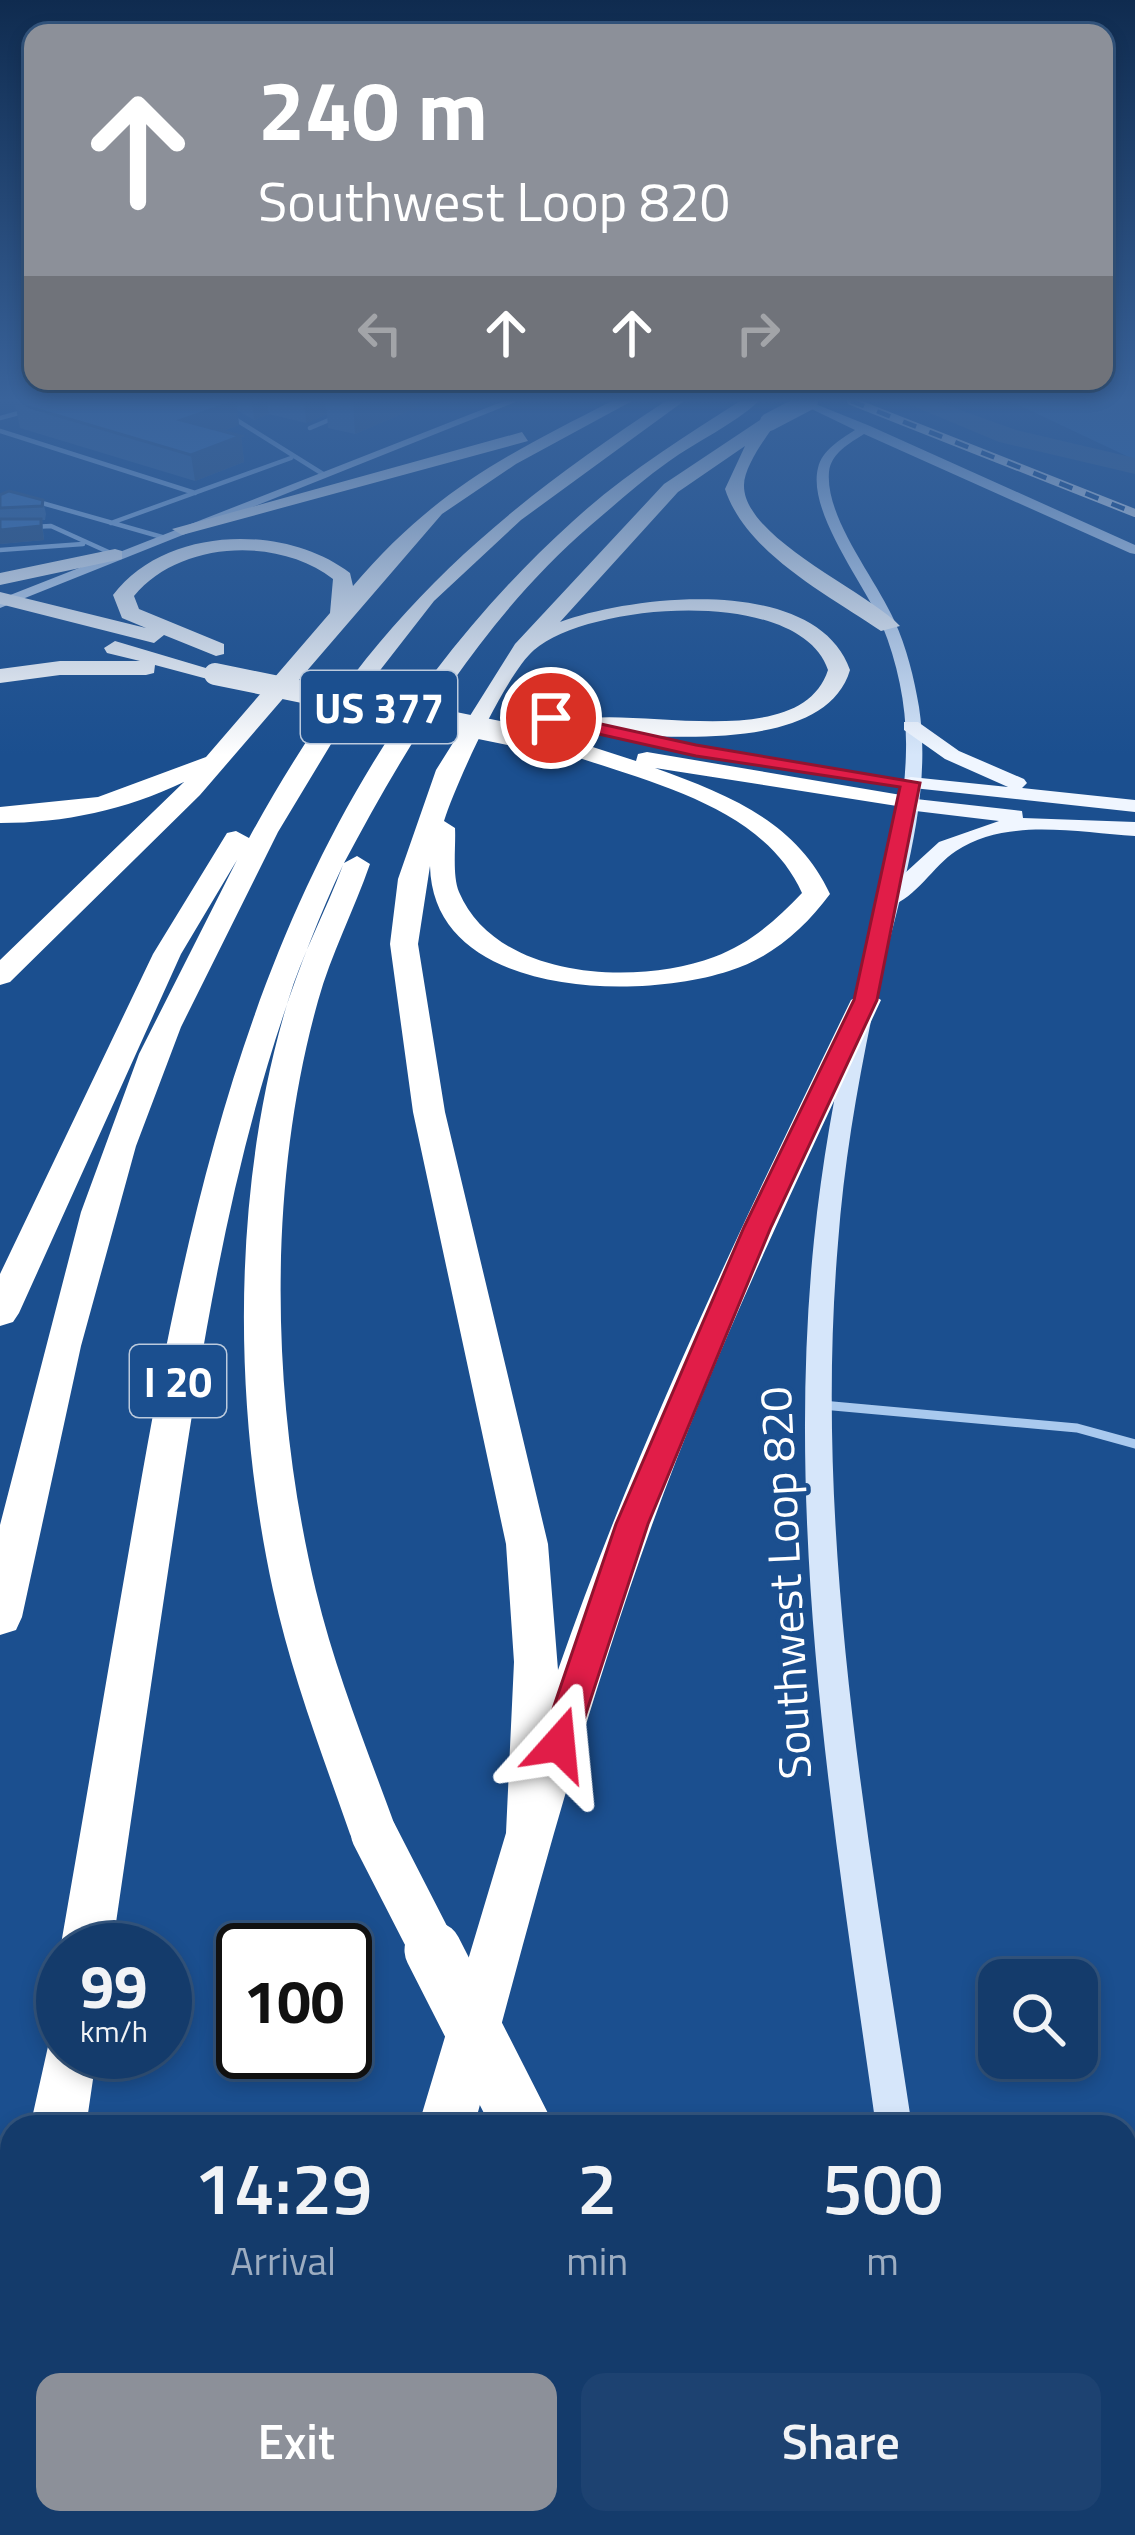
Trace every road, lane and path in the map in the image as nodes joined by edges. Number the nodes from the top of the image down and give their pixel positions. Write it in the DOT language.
graph roads {
  1 [pos="99,519"];
  2 [pos="122,519"];
  3 [pos="207,519"];
  4 [pos="218,519"];
  5 [pos="427,519"];
  6 [pos="512,519"];
  7 [pos="588,519"];
  8 [pos="642,519"];
  9 [pos="750,519"];
  10 [pos="836,519"];
  11 [pos="1067,519"];
  12 [pos="112,523"];
  13 [pos="18,528"];
  14 [pos="182,529"];
  15 [pos="162,537"];
  16 [pos="83,544"];
  17 [pos="0,550"];
  18 [pos="1135,550"];
  19 [pos="116,555"];
  20 [pos="2,601"];
  21 [pos="340,615"];
  22 [pos="890,626"];
  23 [pos="524,649"];
  24 [pos="218,662"];
  25 [pos="0,676"];
  26 [pos="911,726"];
  27 [pos="563,733"];
  28 [pos="224,749"];
  29 [pos="302,761"];
  30 [pos="440,789"];
  31 [pos="909,793"];
  32 [pos="1104,803"];
  33 [pos="1135,806"];
  34 [pos="0,814"];
  35 [pos="1135,829"];
  36 [pos="347,832"];
  37 [pos="890,898"];
  38 [pos="0,976"];
  39 [pos="866,1000"];
  40 [pos="0,1313"];
  41 [pos="822,1405"];
  42 [pos="1135,1444"];
  43 [pos="0,1617"];
  44 [pos="529,1831"];
  45 [pos="90,1923"];
  46 [pos="66,2079"];
  47 [pos="60,2115"];
  48 [pos="449,2115"];
  49 [pos="517,2115"];
  50 [pos="892,2115"];
  1 -- 12 [label="lane"];
  2 -- 12 [label="lane"];
  3 -- 14 [label="street"];
  4 -- 14 [label="highway"];
  5 -- 21 [label="highway"];
  6 -- 29 [label="highway, I 20"];
  7 -- 36 [label="highway, I 20"];
  8 -- 23 [label="highway"];
  9 -- 22 [label="highway"];
  10 -- 22 [label="street, Southwest Loop 820"];
  11 -- 18 [label="street"];
  12 -- 15 [label="lane"];
  13 -- 16 [label="lane"];
  14 -- 15 [label="street"];
  15 -- 19 [label="street"];
  16 -- 17 [label="lane"];
  16 -- 19 [label="lane"];
  19 -- 20 [label="highway"];
  20 -- 24 [label="highway, US 377"];
  21 -- 24 [label="highway"];
  21 -- 28 [label="highway"];
  22 -- 26 [label="street, Southwest Loop 820"];
  23 -- 27 [label="highway"];
  23 -- 30 [label="highway"];
  24 -- 25 [label="highway"];
  24 -- 27 [label="highway, US 377, bridge"];
  26 -- 31 [label="street, Southwest Loop 820"];
  26 -- 32 [label="main road"];
  27 -- 30 [label="highway"];
  27 -- 31 [label="highway, US 377"];
  28 -- 34 [label="highway"];
  28 -- 38 [label="highway"];
  29 -- 40 [label="highway"];
  29 -- 43 [label="highway, I 20"];
  30 -- 44 [label="highway"];
  31 -- 32 [label="main road, US 377"];
  31 -- 35 [label="main road, US 377"];
  31 -- 37 [label="street, Southwest Loop 820"];
  32 -- 33 [label="main road, US 377"];
  35 -- 37 [label="main road"];
  36 -- 45 [label="highway, I 20"];
  36 -- 49 [label="highway, bridge"];
  37 -- 39 [label="street, Southwest Loop 820"];
  39 -- 41 [label="street, Southwest Loop 820"];
  39 -- 44 [label="highway"];
  41 -- 42 [label="lane"];
  41 -- 50 [label="street, Southwest Loop 820"];
  44 -- 48 [label="highway"];
  46 -- 47 [label="highway"];
}
